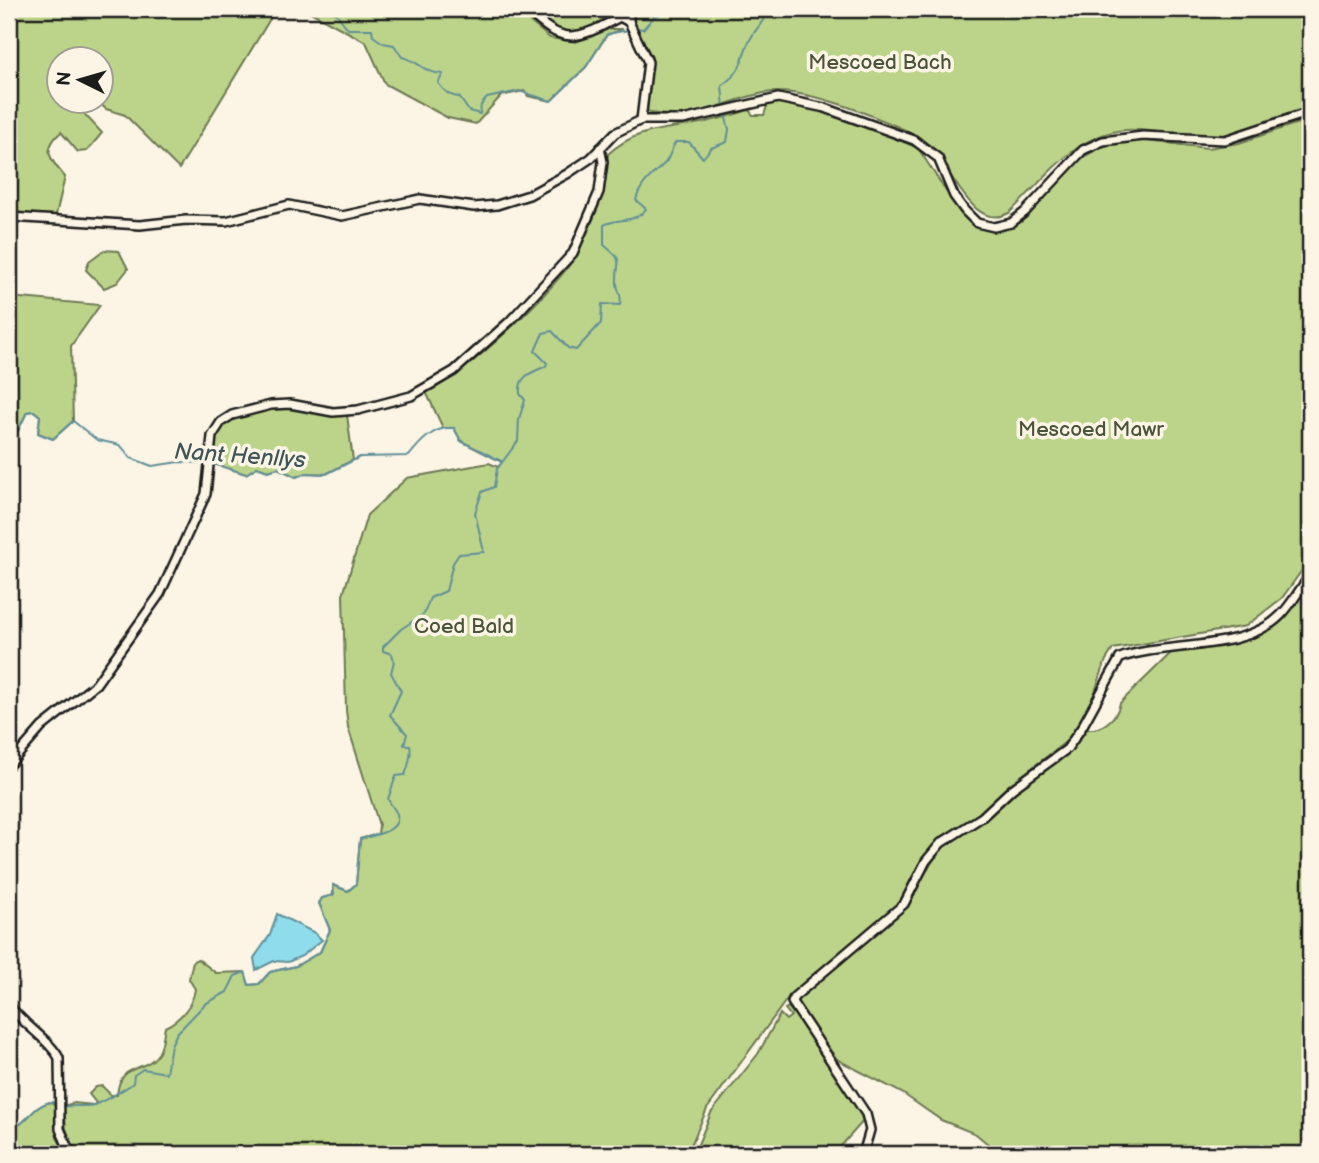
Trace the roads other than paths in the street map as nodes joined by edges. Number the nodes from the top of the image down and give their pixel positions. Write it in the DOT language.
graph roads {
  1 [pos="526,9"];
  2 [pos="629,9"];
  3 [pos="629,22"];
  4 [pos="1310,112"];
  5 [pos="641,120"];
  6 [pos="600,148"];
  7 [pos="9,217"];
  8 [pos="1310,576"];
  9 [pos="9,765"];
  10 [pos="9,1005"];
  11 [pos="71,1154"];
  12 [pos="863,1154"];
  1 -- 3 [label="street"];
  2 -- 3 [label="street"];
  3 -- 5 [label="street"];
  4 -- 5 [label="street"];
  5 -- 6 [label="street"];
  6 -- 7 [label="street"];
  6 -- 9 [label="street"];
  8 -- 12 [label="street"];
  10 -- 11 [label="street"];
}
